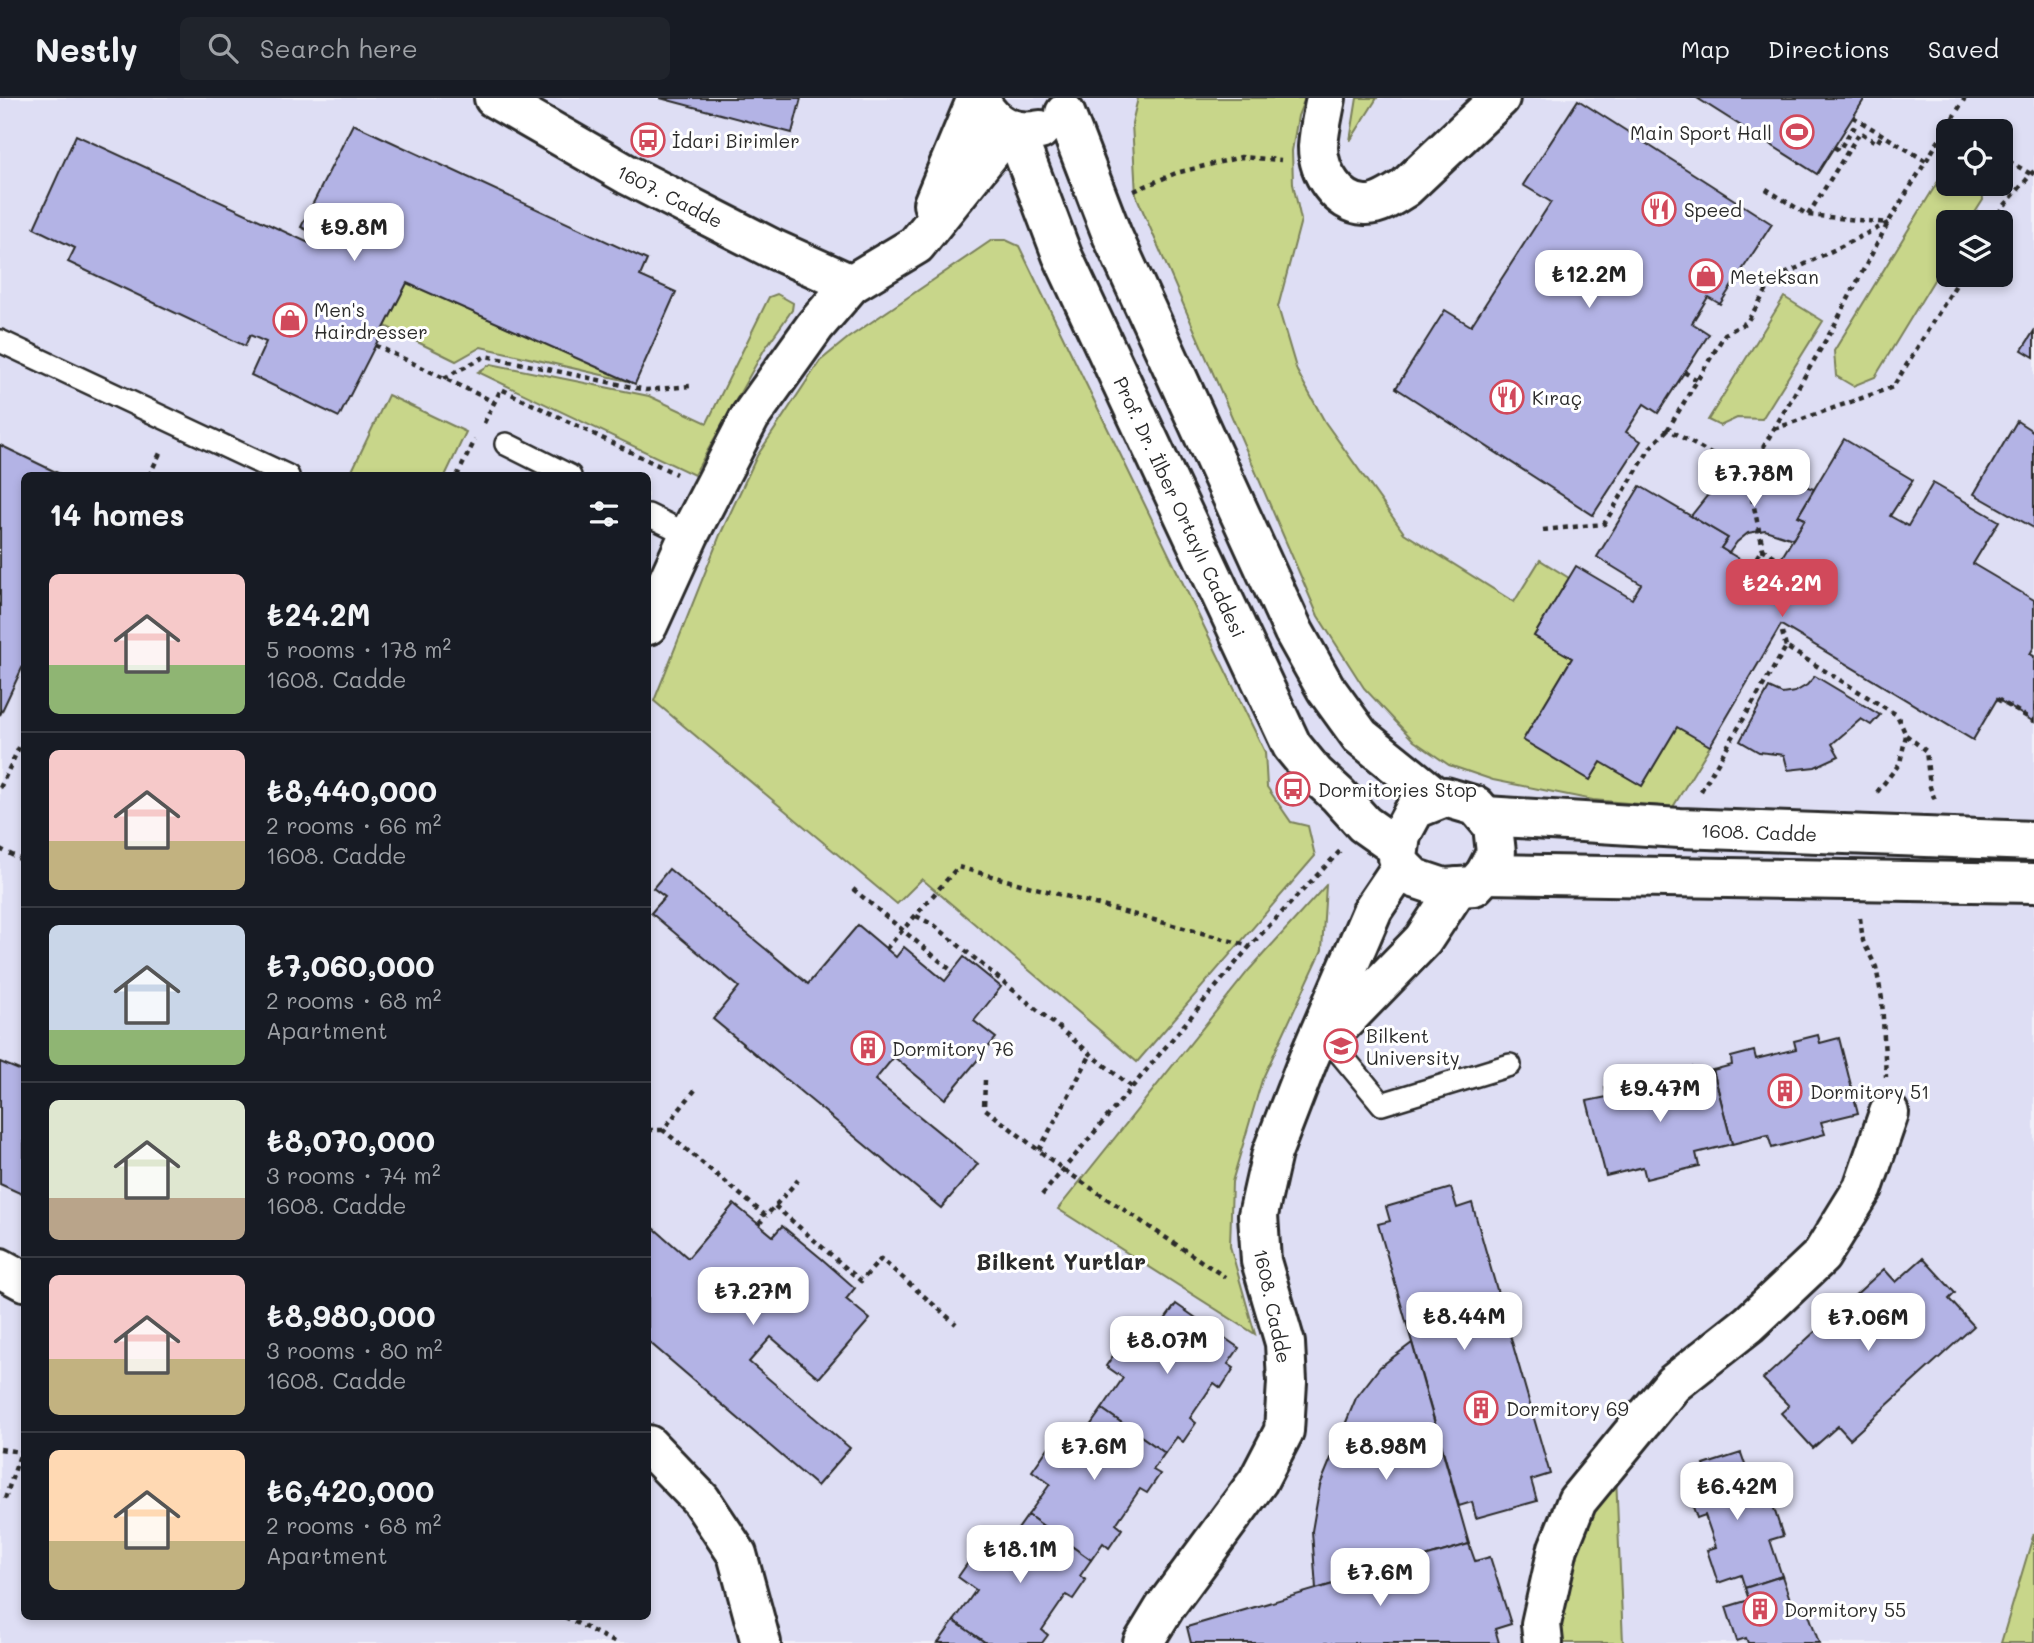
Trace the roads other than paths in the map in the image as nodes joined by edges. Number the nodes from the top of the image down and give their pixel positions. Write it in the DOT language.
graph roads {
  1 [pos="495,98"];
  2 [pos="978,98"];
  3 [pos="1326,98"];
  4 [pos="1500,98"];
  5 [pos="1069,105"];
  6 [pos="1012,130"];
  7 [pos="916,245"];
  8 [pos="851,284"];
  9 [pos="2,344"];
  10 [pos="506,444"];
  11 [pos="279,472"];
  12 [pos="562,472"];
  13 [pos="651,516"];
  14 [pos="689,535"];
  15 [pos="651,618"];
  16 [pos="1438,799"];
  17 [pos="1485,816"];
  18 [pos="2034,841"];
  19 [pos="1400,857"];
  20 [pos="1471,880"];
  21 [pos="2034,883"];
  22 [pos="1318,1049"];
  23 [pos="1510,1065"];
  24 [pos="1889,1112"];
  25 [pos="0,1268"];
  26 [pos="21,1279"];
  27 [pos="651,1448"];
  28 [pos="761,1643"];
  29 [pos="1143,1643"];
  30 [pos="1543,1643"];
  1 -- 8 [label="street, 1607. Cadde"];
  2 -- 6 [label="street, Prof. Dr. İlber Ortaylı Caddesi"];
  2 -- 7 [label="street"];
  3 -- 4 [label="street"];
  5 -- 6 [label="street"];
  5 -- 16 [label="street"];
  6 -- 7 [label="street"];
  6 -- 19 [label="street, Prof. Dr. İlber Ortaylı Caddesi"];
  7 -- 8 [label="street"];
  8 -- 14 [label="street"];
  9 -- 11 [label="lane"];
  10 -- 12 [label="lane"];
  13 -- 14 [label="lane"];
  14 -- 15 [label="street"];
  16 -- 17 [label="street, 1608. Cadde"];
  16 -- 19 [label="street, 1608. Cadde"];
  17 -- 18 [label="street, 1608. Cadde"];
  17 -- 20 [label="street, 1608. Cadde"];
  19 -- 20 [label="street"];
  19 -- 22 [label="street, 1608. Cadde"];
  20 -- 21 [label="street"];
  20 -- 22 [label="street, 1608. Cadde"];
  22 -- 23 [label="lane"];
  22 -- 29 [label="street, 1608. Cadde"];
  24 -- 30 [label="street"];
  25 -- 26 [label="street"];
  27 -- 28 [label="street"];
}
